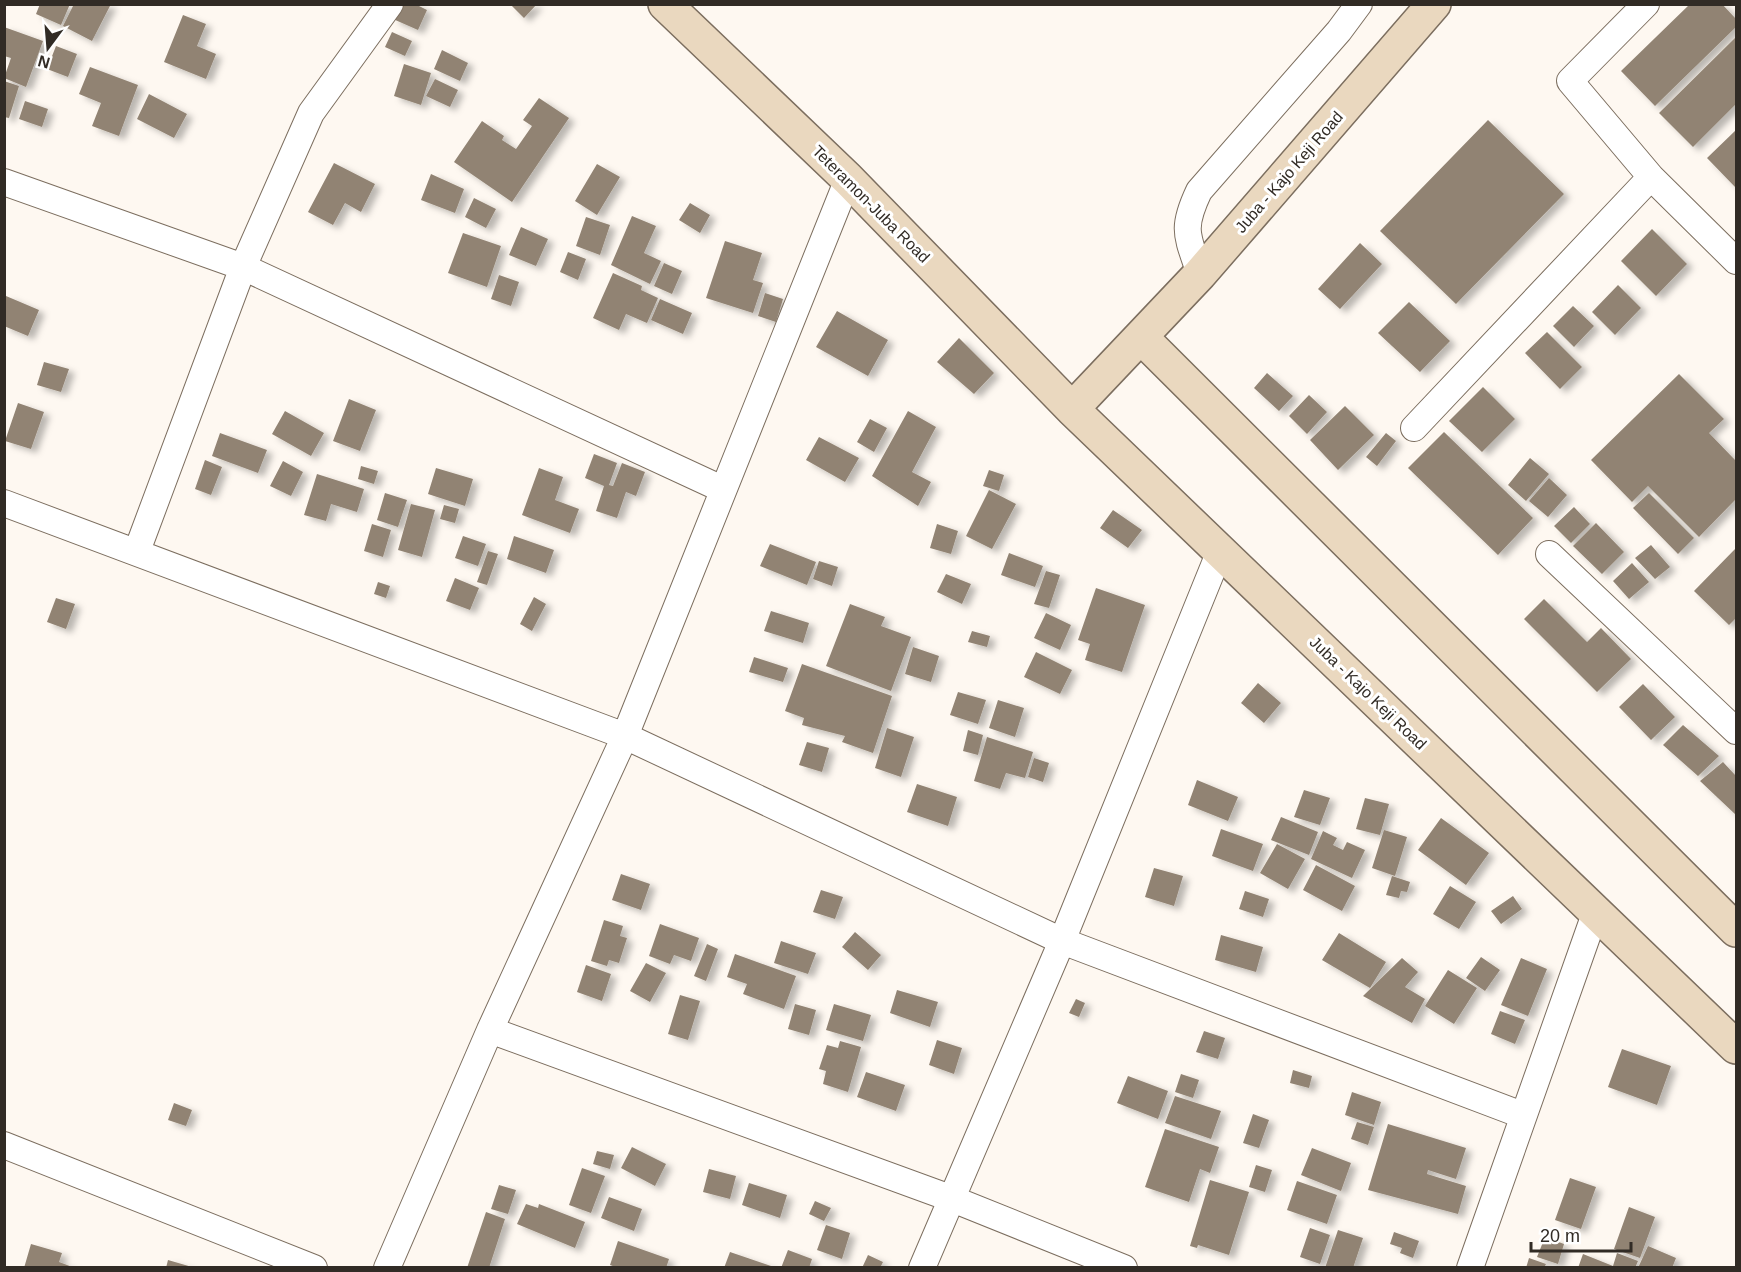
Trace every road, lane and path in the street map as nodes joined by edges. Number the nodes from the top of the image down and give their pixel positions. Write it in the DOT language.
graph roads {
  1 [pos="390,4"];
  2 [pos="665,4"];
  3 [pos="1359,4"];
  4 [pos="1434,4"];
  5 [pos="1646,4"];
  6 [pos="1651,177"];
  7 [pos="848,179"];
  8 [pos="4,182"];
  9 [pos="1737,261"];
  10 [pos="243,267"];
  11 [pos="1200,274"];
  12 [pos="1141,337"];
  13 [pos="1072,409"];
  14 [pos="1414,428"];
  15 [pos="722,489"];
  16 [pos="4,504"];
  17 [pos="136,551"];
  18 [pos="1220,551"];
  19 [pos="1549,554"];
  20 [pos="1737,731"];
  21 [pos="625,736"];
  22 [pos="1596,911"];
  23 [pos="1737,930"];
  24 [pos="1062,941"];
  25 [pos="490,1029"];
  26 [pos="1737,1047"];
  27 [pos="1522,1115"];
  28 [pos="4,1145"];
  29 [pos="950,1198"];
  30 [pos="314,1268"];
  31 [pos="387,1268"];
  32 [pos="922,1268"];
  33 [pos="1124,1268"];
  34 [pos="1470,1268"];
  1 -- 10 [label="street"];
  2 -- 7 [label="main road, Teteramon-Juba Road"];
  3 -- 11 [label="street"];
  4 -- 11 [label="main road, Juba - Kajo Keji Road"];
  5 -- 6 [label="street"];
  6 -- 9 [label="street"];
  6 -- 14 [label="street"];
  7 -- 13 [label="main road, Teteramon-Juba Road"];
  7 -- 15 [label="street"];
  8 -- 10 [label="street"];
  10 -- 15 [label="street"];
  10 -- 17 [label="street"];
  11 -- 12 [label="main road, Juba - Kajo Keji Road"];
  12 -- 13 [label="main road, Juba - Kajo Keji Road"];
  12 -- 23 [label="main road"];
  13 -- 18 [label="main road, Juba - Kajo Keji Road"];
  15 -- 21 [label="street"];
  16 -- 17 [label="street"];
  17 -- 21 [label="street"];
  18 -- 22 [label="main road, Juba - Kajo Keji Road"];
  18 -- 24 [label="street"];
  19 -- 20 [label="street"];
  21 -- 24 [label="street"];
  21 -- 25 [label="street"];
  22 -- 26 [label="main road, Juba - Kajo Keji Road"];
  22 -- 27 [label="street"];
  24 -- 27 [label="street"];
  24 -- 29 [label="street"];
  25 -- 29 [label="street"];
  25 -- 31 [label="street"];
  27 -- 34 [label="street"];
  28 -- 30 [label="street"];
  29 -- 32 [label="street"];
  29 -- 33 [label="street"];
}
